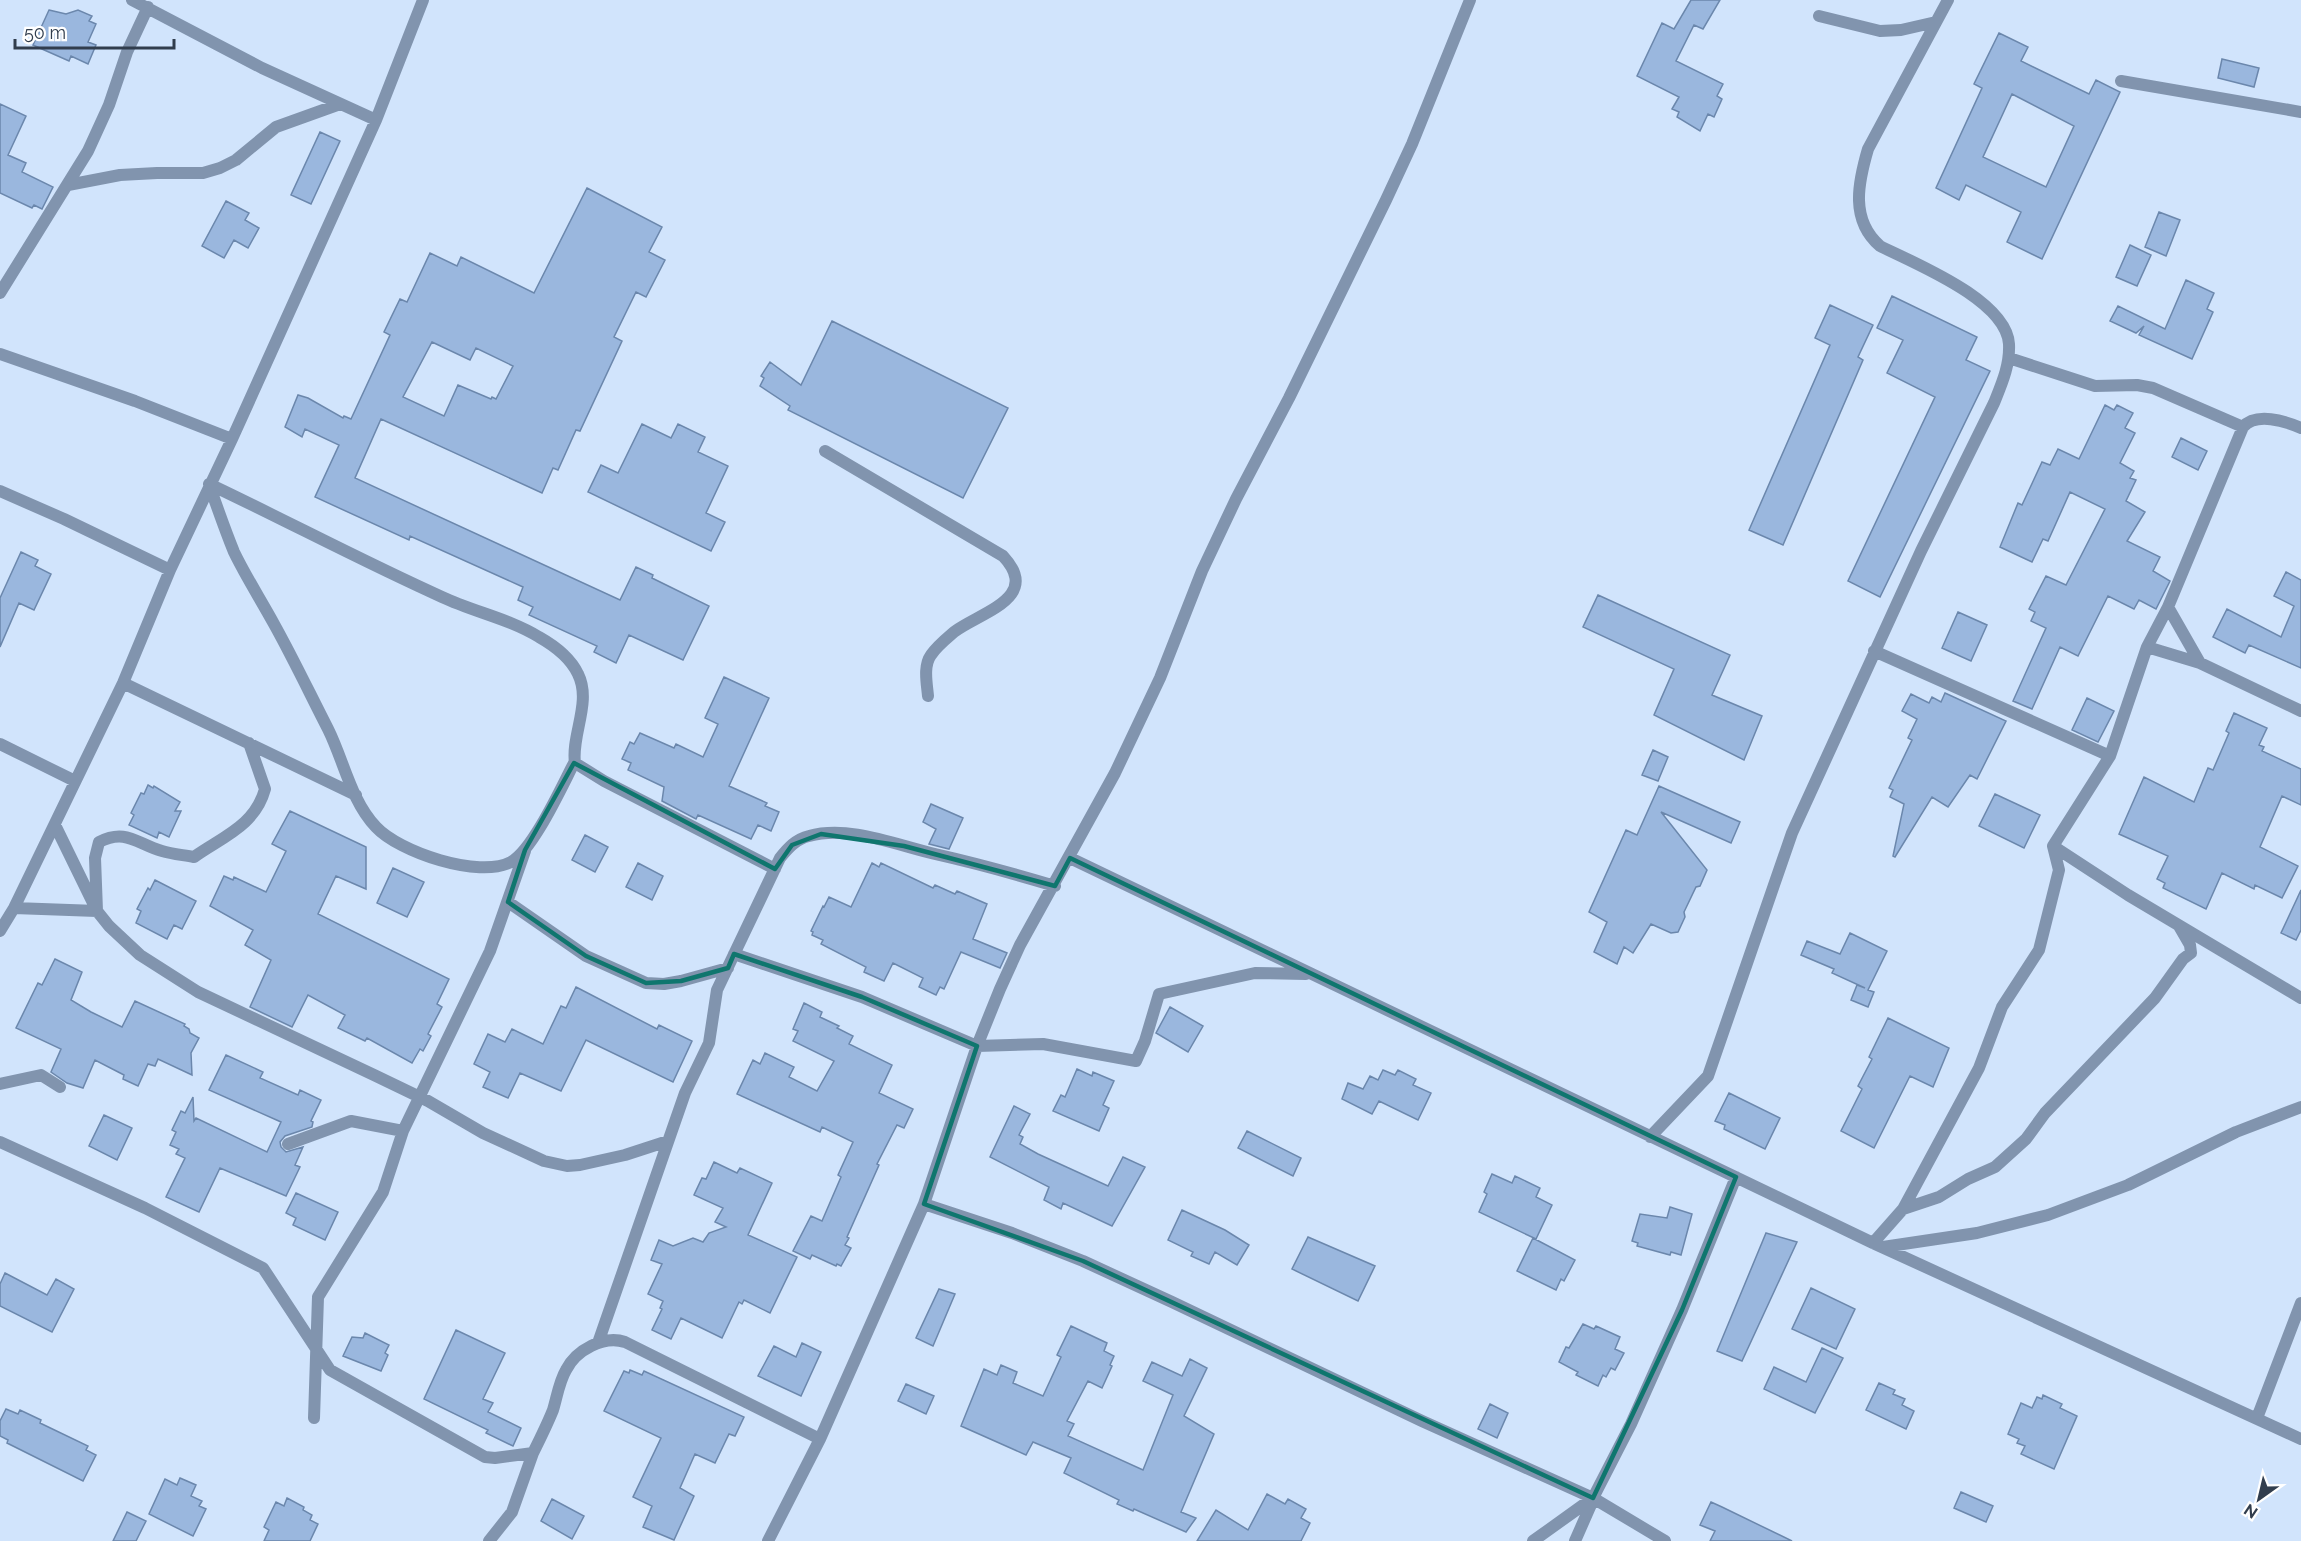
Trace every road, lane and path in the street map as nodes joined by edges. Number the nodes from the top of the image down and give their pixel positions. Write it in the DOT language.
graph roads {
  1 [pos="132,0"];
  2 [pos="423,0"];
  3 [pos="1470,0"];
  4 [pos="1948,0"];
  5 [pos="148,7"];
  6 [pos="1819,16"];
  7 [pos="1936,22"];
  8 [pos="2121,81"];
  9 [pos="340,104"];
  10 [pos="2301,112"];
  11 [pos="376,120"];
  12 [pos="68,184"];
  13 [pos="0,293"];
  14 [pos="0,354"];
  15 [pos="2009,358"];
  16 [pos="2243,427"];
  17 [pos="2301,428"];
  18 [pos="232,439"];
  19 [pos="825,451"];
  20 [pos="209,484"];
  21 [pos="0,491"];
  22 [pos="170,570"];
  23 [pos="2168,607"];
  24 [pos="2147,647"];
  25 [pos="1874,651"];
  26 [pos="2200,663"];
  27 [pos="123,683"];
  28 [pos="928,696"];
  29 [pos="2301,711"];
  30 [pos="249,743"];
  31 [pos="0,744"];
  32 [pos="2110,756"];
  33 [pos="574,763"];
  34 [pos="75,781"];
  35 [pos="356,795"];
  36 [pos="55,825"];
  37 [pos="2053,846"];
  38 [pos="525,850"];
  39 [pos="1070,858"];
  40 [pos="776,869"];
  41 [pos="1054,886"];
  42 [pos="508,902"];
  43 [pos="14,908"];
  44 [pos="97,911"];
  45 [pos="2180,926"];
  46 [pos="0,931"];
  47 [pos="735,954"];
  48 [pos="728,968"];
  49 [pos="1312,974"];
  50 [pos="2301,998"];
  51 [pos="977,1046"];
  52 [pos="0,1084"];
  53 [pos="60,1087"];
  54 [pos="421,1098"];
  55 [pos="2301,1107"];
  56 [pos="403,1131"];
  57 [pos="1650,1137"];
  58 [pos="668,1141"];
  59 [pos="0,1142"];
  60 [pos="288,1144"];
  61 [pos="1736,1177"];
  62 [pos="924,1204"];
  63 [pos="1903,1209"];
  64 [pos="1878,1245"];
  65 [pos="2301,1303"];
  66 [pos="598,1343"];
  67 [pos="316,1350"];
  68 [pos="314,1418"];
  69 [pos="2257,1418"];
  70 [pos="820,1439"];
  71 [pos="2301,1439"];
  72 [pos="533,1454"];
  73 [pos="1593,1498"];
  74 [pos="489,1541"];
  75 [pos="768,1541"];
  76 [pos="1533,1541"];
  77 [pos="1575,1541"];
  78 [pos="1665,1541"];
  1 -- 5 [label="street"];
  2 -- 11 [label="street"];
  3 -- 39 [label="street"];
  4 -- 7 [label="street"];
  5 -- 9 [label="street"];
  5 -- 12 [label="street"];
  6 -- 7 [label="street"];
  7 -- 15 [label="street"];
  8 -- 10 [label="street"];
  9 -- 11 [label="street"];
  9 -- 12 [label="street"];
  11 -- 18 [label="street"];
  12 -- 13 [label="street"];
  14 -- 18 [label="street"];
  15 -- 16 [label="street"];
  15 -- 25 [label="street"];
  16 -- 17 [label="street"];
  16 -- 23 [label="street"];
  18 -- 20 [label="street"];
  19 -- 28 [label="street"];
  20 -- 22 [label="street"];
  20 -- 33 [label="street"];
  20 -- 35 [label="street"];
  21 -- 22 [label="street"];
  22 -- 27 [label="street"];
  23 -- 24 [label="street"];
  23 -- 26 [label="street"];
  24 -- 26 [label="street"];
  24 -- 32 [label="street"];
  25 -- 32 [label="street"];
  25 -- 57 [label="street"];
  26 -- 29 [label="street"];
  27 -- 30 [label="street"];
  27 -- 34 [label="street"];
  30 -- 35 [label="street"];
  30 -- 44 [label="street"];
  31 -- 34 [label="street"];
  32 -- 37 [label="street"];
  33 -- 38 [label="street"];
  33 -- 40 [label="street"];
  34 -- 36 [label="street"];
  35 -- 38 [label="street"];
  36 -- 43 [label="street"];
  36 -- 44 [label="street"];
  37 -- 45 [label="street"];
  37 -- 63 [label="street"];
  38 -- 42 [label="street"];
  39 -- 41 [label="street"];
  39 -- 49 [label="street"];
  40 -- 41 [label="street"];
  40 -- 47 [label="street"];
  41 -- 51 [label="street"];
  42 -- 48 [label="street"];
  42 -- 54 [label="street"];
  43 -- 44 [label="street"];
  43 -- 46 [label="street"];
  44 -- 54 [label="street"];
  45 -- 50 [label="street"];
  45 -- 63 [label="street"];
  47 -- 48 [label="street"];
  47 -- 51 [label="street"];
  48 -- 58 [label="street"];
  49 -- 51 [label="street"];
  49 -- 57 [label="street"];
  51 -- 62 [label="street"];
  52 -- 53 [label="street"];
  54 -- 56 [label="street"];
  54 -- 58 [label="street"];
  55 -- 64 [label="street"];
  56 -- 60 [label="street"];
  56 -- 67 [label="street"];
  57 -- 61 [label="street"];
  58 -- 66 [label="street"];
  59 -- 67 [label="street"];
  61 -- 64 [label="street"];
  61 -- 73 [label="street"];
  62 -- 70 [label="street"];
  62 -- 73 [label="street"];
  63 -- 64 [label="street"];
  64 -- 69 [label="street"];
  65 -- 69 [label="street"];
  66 -- 70 [label="street"];
  66 -- 72 [label="street"];
  67 -- 68 [label="street"];
  67 -- 72 [label="street"];
  69 -- 71 [label="street"];
  70 -- 75 [label="street"];
  72 -- 74 [label="street"];
  73 -- 76 [label="street"];
  73 -- 77 [label="street"];
  73 -- 78 [label="street"];
}
